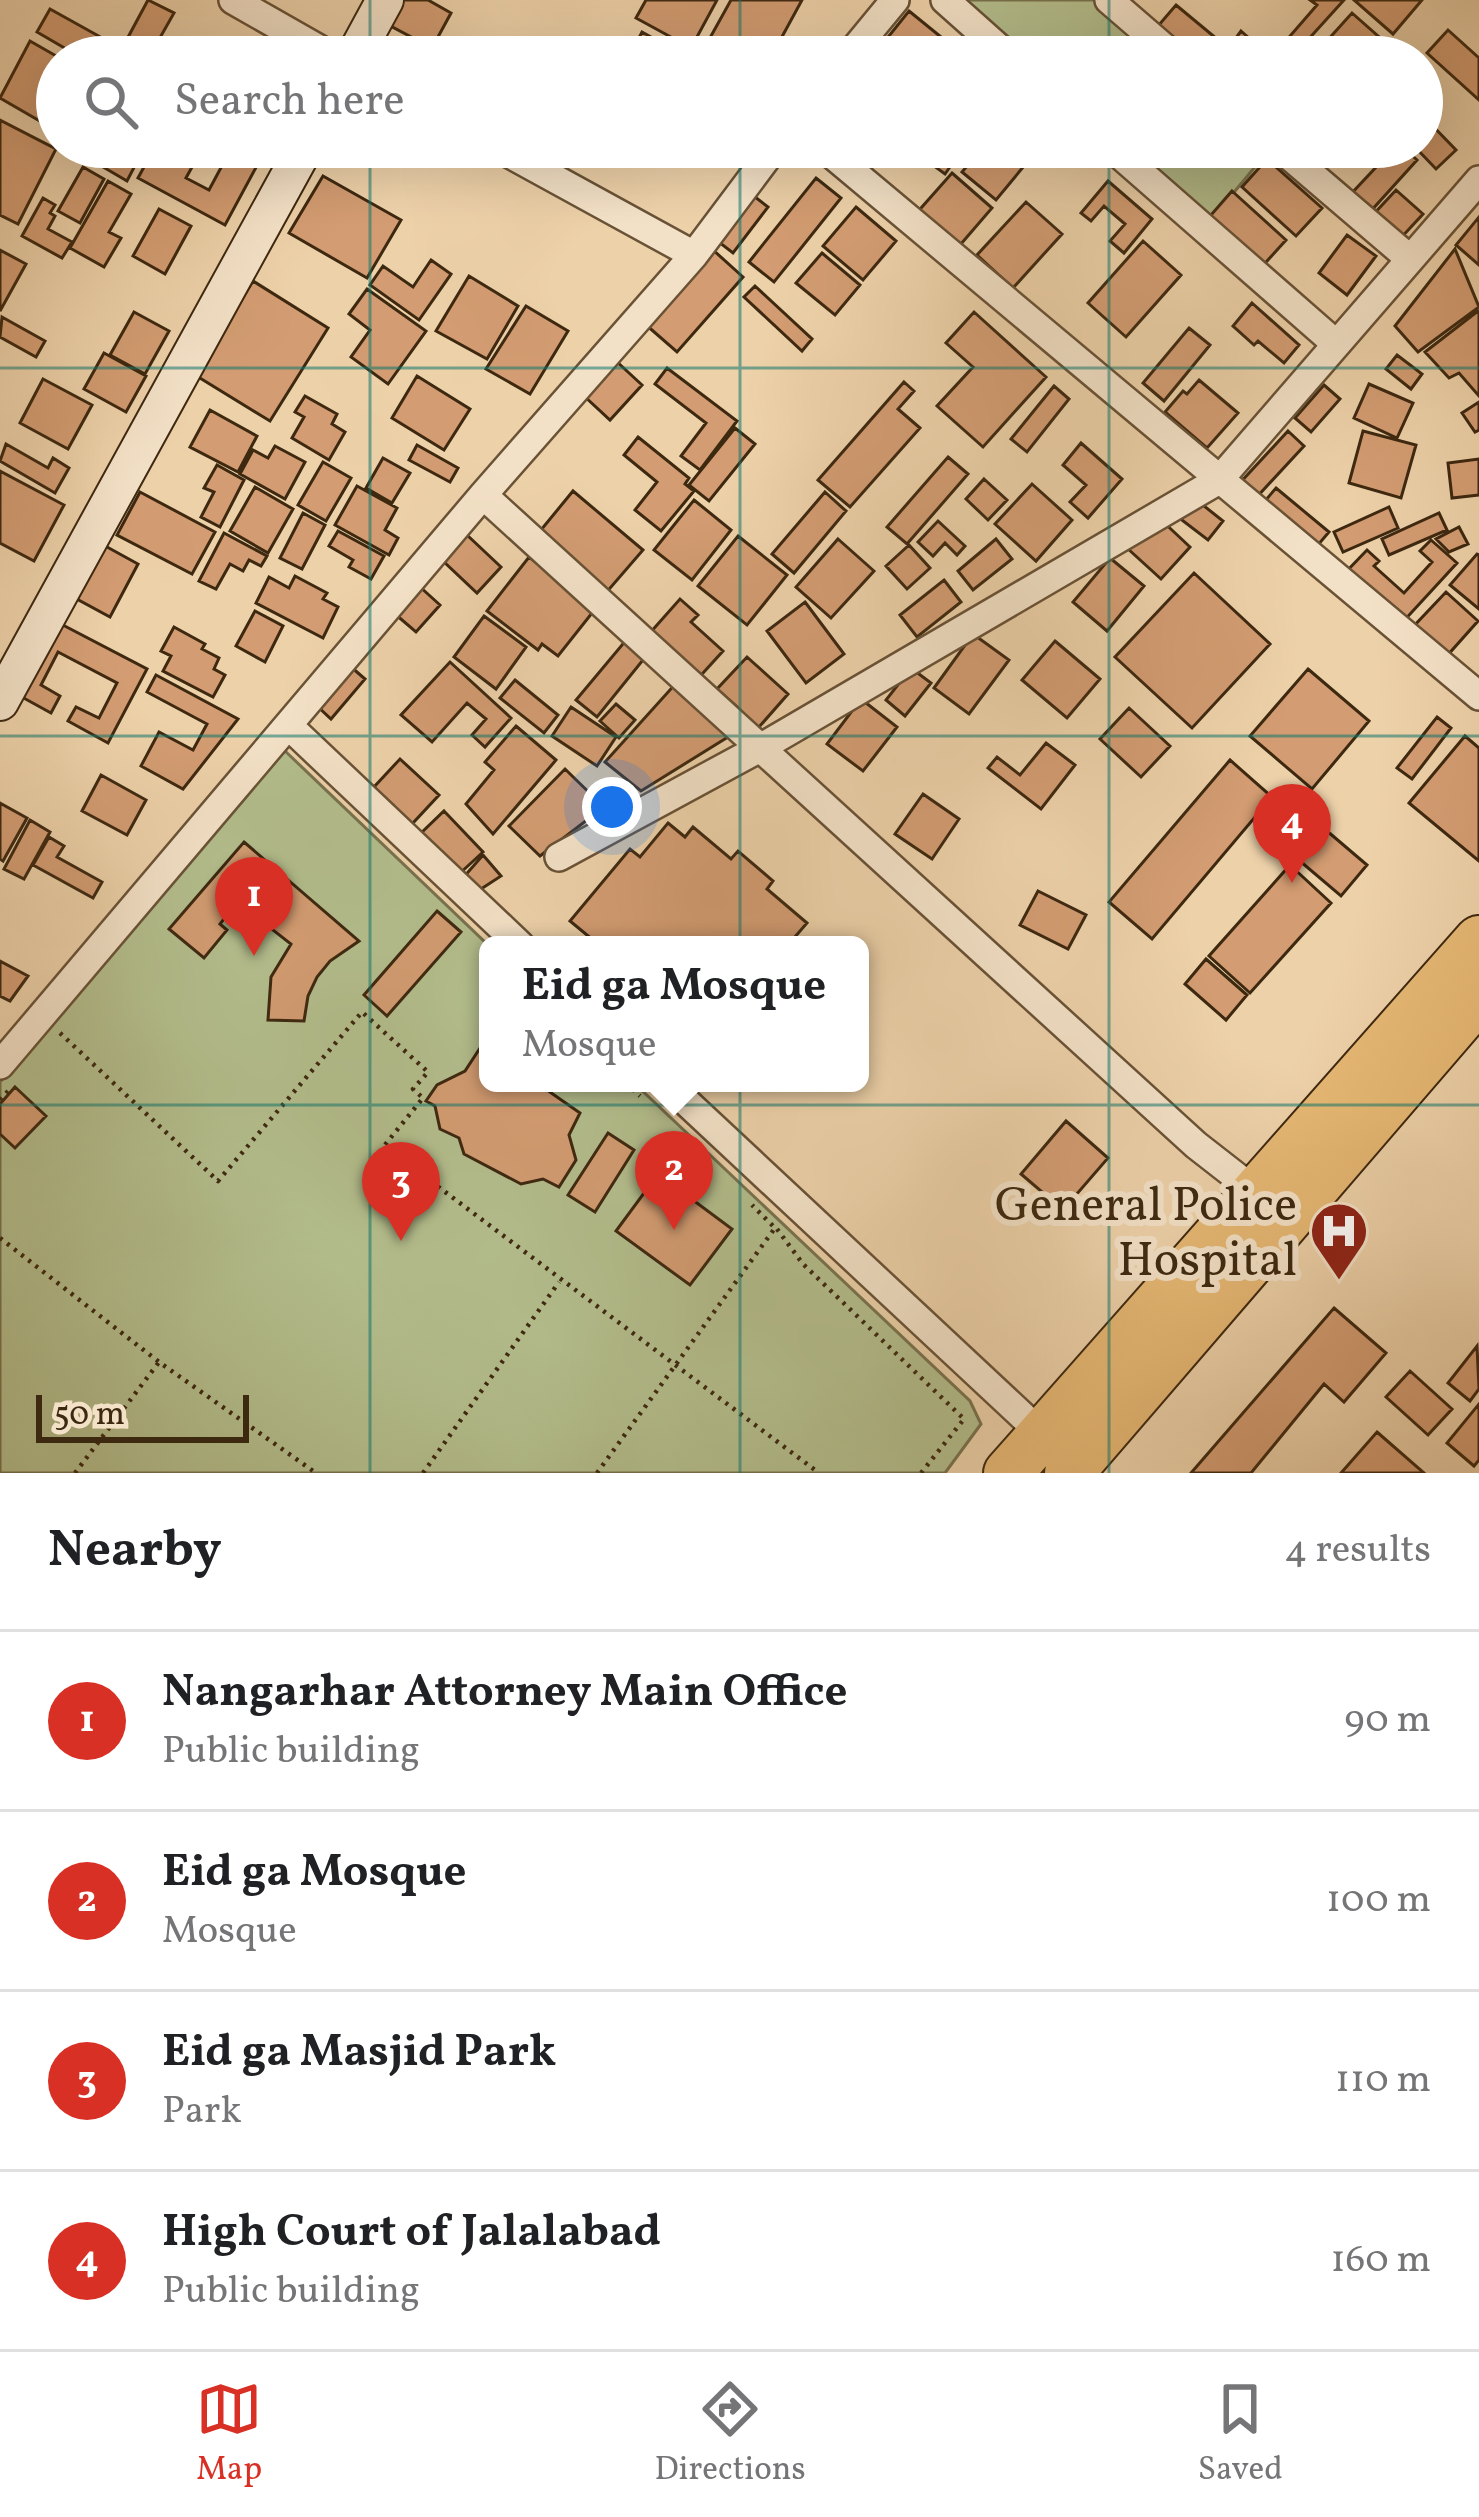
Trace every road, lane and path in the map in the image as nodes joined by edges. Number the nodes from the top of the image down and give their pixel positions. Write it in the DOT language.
graph roads {
  1 [pos="233,0"];
  2 [pos="385,0"];
  3 [pos="895,0"];
  4 [pos="945,0"];
  5 [pos="1109,0"];
  6 [pos="296,36"];
  7 [pos="365,36"];
  8 [pos="865,36"];
  9 [pos="985,36"];
  10 [pos="1151,36"];
  11 [pos="293,168"];
  12 [pos="535,168"];
  13 [pos="759,168"];
  14 [pos="848,168"];
  15 [pos="1135,168"];
  16 [pos="1304,168"];
  17 [pos="1479,180"];
  18 [pos="694,255"];
  19 [pos="1410,259"];
  20 [pos="1335,343"];
  21 [pos="1219,480"];
  22 [pos="482,495"];
  23 [pos="1479,696"];
  24 [pos="0,702"];
  25 [pos="290,728"];
  26 [pos="760,748"];
  27 [pos="559,857"];
  28 [pos="510,936"];
  29 [pos="1479,940"];
  30 [pos="1479,997"];
  31 [pos="61,1033"];
  32 [pos="0,1065"];
  33 [pos="656,1092"];
  34 [pos="1255,1191"];
  35 [pos="742,1196"];
  36 [pos="775,1228"];
  37 [pos="0,1238"];
  38 [pos="560,1280"];
  39 [pos="159,1363"];
  40 [pos="675,1367"];
  41 [pos="1068,1461"];
  42 [pos="75,1473"];
  43 [pos="316,1473"];
  44 [pos="423,1473"];
  45 [pos="597,1473"];
  46 [pos="819,1473"];
  47 [pos="921,1473"];
  48 [pos="1008,1473"];
  1 -- 6 [label="street"];
  2 -- 7 [label="main road"];
  3 -- 8 [label="street"];
  4 -- 9 [label="street"];
  5 -- 10 [label="street"];
  11 -- 24 [label="main road"];
  12 -- 18 [label="street"];
  13 -- 18 [label="street"];
  14 -- 21 [label="street"];
  15 -- 20 [label="street"];
  16 -- 19 [label="street"];
  17 -- 19 [label="street"];
  18 -- 22 [label="street"];
  19 -- 20 [label="street"];
  20 -- 21 [label="street"];
  21 -- 23 [label="street"];
  21 -- 26 [label="street"];
  22 -- 25 [label="street"];
  22 -- 26 [label="street"];
  25 -- 28 [label="street"];
  25 -- 32 [label="street"];
  26 -- 27 [label="street"];
  26 -- 34 [label="street"];
  29 -- 34 [label="highway"];
  30 -- 41 [label="highway"];
  31 -- 38 [label="path"];
  33 -- 41 [label="street"];
  34 -- 41 [label="highway"];
  35 -- 36 [label="path"];
  36 -- 40 [label="path"];
  36 -- 47 [label="path"];
  37 -- 39 [label="path"];
  38 -- 40 [label="path"];
  38 -- 44 [label="path"];
  39 -- 42 [label="path"];
  39 -- 43 [label="path"];
  40 -- 45 [label="path"];
  40 -- 46 [label="path"];
  41 -- 48 [label="highway"];
}
